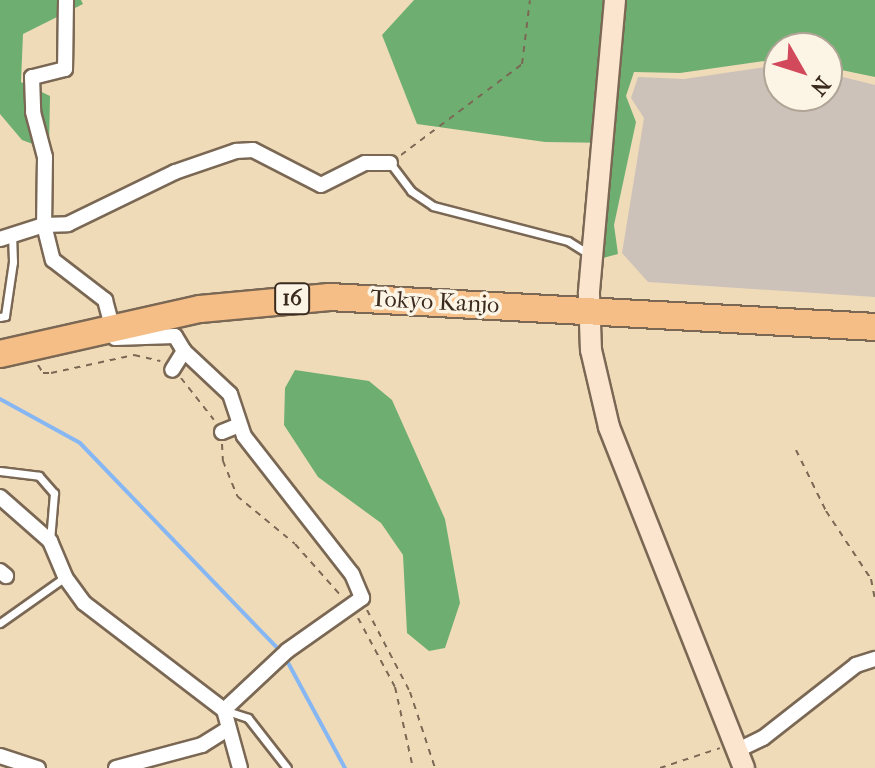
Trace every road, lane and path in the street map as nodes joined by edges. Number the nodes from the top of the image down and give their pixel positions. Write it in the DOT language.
graph roads {
  1 [pos="66,0"];
  2 [pos="530,0"];
  3 [pos="615,0"];
  4 [pos="390,163"];
  5 [pos="44,225"];
  6 [pos="6,237"];
  7 [pos="592,257"];
  8 [pos="589,302"];
  9 [pos="875,311"];
  10 [pos="0,317"];
  11 [pos="111,320"];
  12 [pos="875,327"];
  13 [pos="0,339"];
  14 [pos="184,351"];
  15 [pos="0,354"];
  16 [pos="33,358"];
  17 [pos="172,370"];
  18 [pos="239,425"];
  19 [pos="222,432"];
  20 [pos="796,450"];
  21 [pos="0,471"];
  22 [pos="0,497"];
  23 [pos="50,541"];
  24 [pos="65,577"];
  25 [pos="875,600"];
  26 [pos="356,602"];
  27 [pos="0,623"];
  28 [pos="875,659"];
  29 [pos="224,710"];
  30 [pos="226,730"];
  31 [pos="738,754"];
  32 [pos="0,756"];
  33 [pos="38,768"];
  34 [pos="116,768"];
  35 [pos="240,768"];
  36 [pos="287,768"];
  37 [pos="413,768"];
  38 [pos="435,768"];
  39 [pos="660,768"];
  1 -- 5 [label="street"];
  2 -- 4 [label="path"];
  3 -- 7 [label="street"];
  4 -- 5 [label="street"];
  4 -- 7 [label="lane"];
  5 -- 6 [label="street"];
  5 -- 11 [label="street"];
  6 -- 10 [label="lane"];
  7 -- 8 [label="street"];
  8 -- 9 [label="highway, Tokyo Kanjo / 16"];
  8 -- 11 [label="highway, Tokyo Kanjo / 16"];
  8 -- 12 [label="highway, Tokyo Kanjo / 16"];
  8 -- 31 [label="street"];
  11 -- 13 [label="highway, Tokyo Kanjo / 16"];
  11 -- 14 [label="street"];
  11 -- 15 [label="highway, Tokyo Kanjo / 16"];
  14 -- 17 [label="street"];
  14 -- 18 [label="street"];
  16 -- 17 [label="path"];
  17 -- 19 [label="path"];
  18 -- 19 [label="street"];
  18 -- 26 [label="street"];
  19 -- 26 [label="path"];
  20 -- 25 [label="path"];
  21 -- 23 [label="lane"];
  22 -- 23 [label="street"];
  23 -- 24 [label="street"];
  24 -- 27 [label="lane"];
  24 -- 29 [label="street"];
  26 -- 29 [label="street"];
  26 -- 37 [label="path"];
  26 -- 38 [label="path"];
  28 -- 31 [label="street"];
  29 -- 30 [label="street"];
  29 -- 36 [label="lane"];
  30 -- 34 [label="street"];
  30 -- 35 [label="street"];
  31 -- 39 [label="path"];
  32 -- 33 [label="street"];
}
